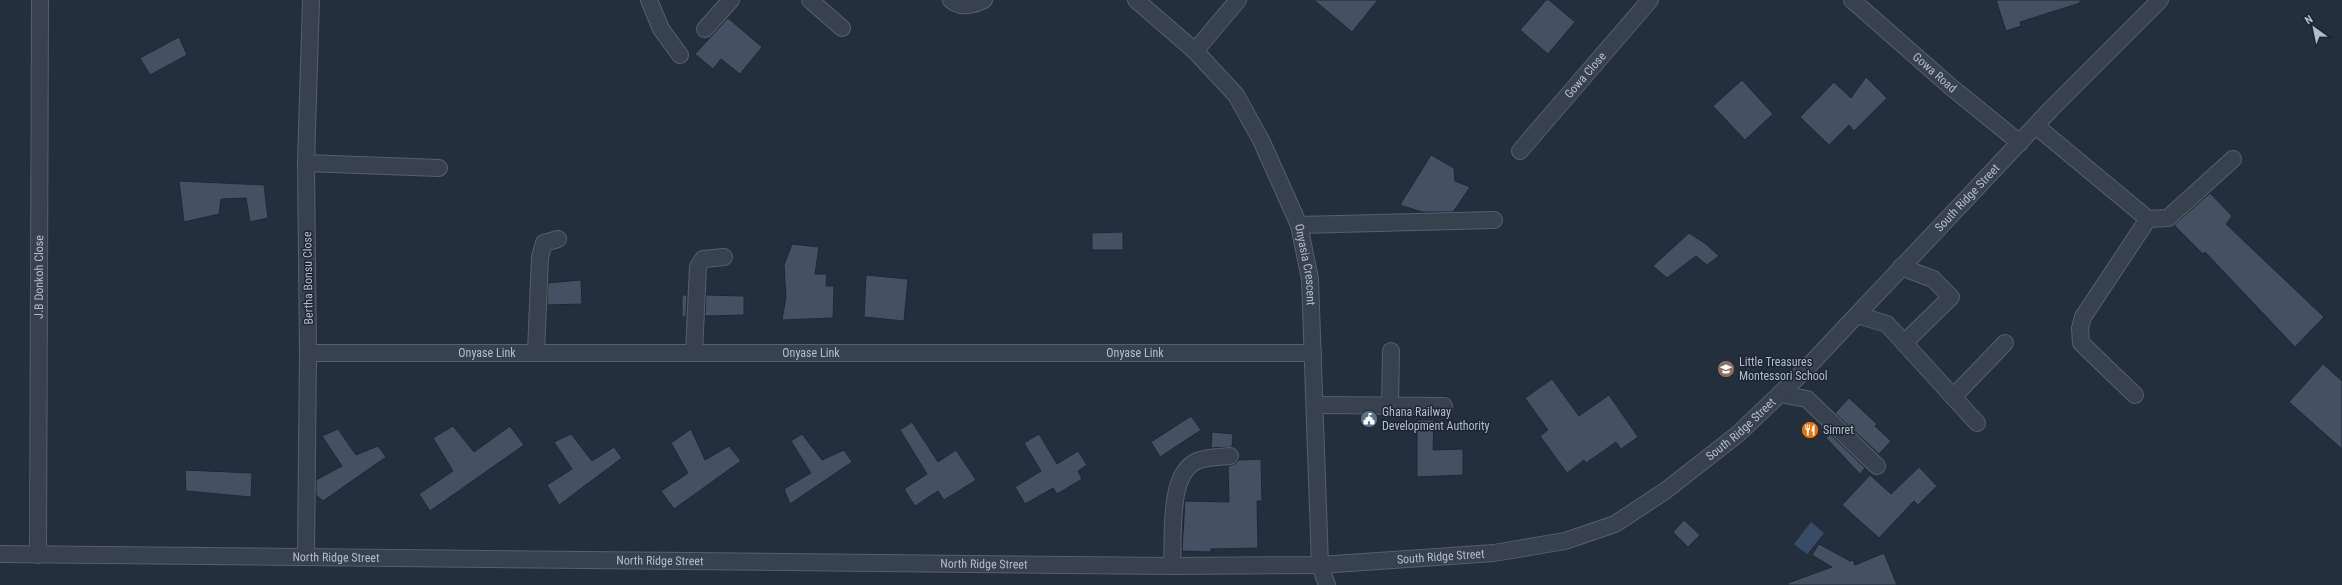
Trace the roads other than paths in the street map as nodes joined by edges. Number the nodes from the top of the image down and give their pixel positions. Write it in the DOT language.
graph roads {
  1 [pos="40,0"];
  2 [pos="311,0"];
  3 [pos="650,0"];
  4 [pos="731,0"];
  5 [pos="810,0"];
  6 [pos="950,0"];
  7 [pos="984,0"];
  8 [pos="1136,0"];
  9 [pos="1238,0"];
  10 [pos="1650,0"];
  11 [pos="1852,0"];
  12 [pos="2160,0"];
  13 [pos="842,28"];
  14 [pos="705,29"];
  15 [pos="1195,51"];
  16 [pos="680,55"];
  17 [pos="2036,126"];
  18 [pos="2020,143"];
  19 [pos="1520,151"];
  20 [pos="2233,159"];
  21 [pos="306,163"];
  22 [pos="440,168"];
  23 [pos="1494,220"];
  24 [pos="2148,220"];
  25 [pos="1299,224"];
  26 [pos="558,239"];
  27 [pos="724,257"];
  28 [pos="1901,267"];
  29 [pos="1857,315"];
  30 [pos="1904,343"];
  31 [pos="2005,343"];
  32 [pos="1391,351"];
  33 [pos="536,352"];
  34 [pos="694,352"];
  35 [pos="308,353"];
  36 [pos="1313,353"];
  37 [pos="1780,394"];
  38 [pos="2135,395"];
  39 [pos="1953,397"];
  40 [pos="1315,405"];
  41 [pos="1390,406"];
  42 [pos="1444,406"];
  43 [pos="1977,422"];
  44 [pos="1230,456"];
  45 [pos="1877,466"];
  46 [pos="0,554"];
  47 [pos="38,555"];
  48 [pos="306,556"];
  49 [pos="1320,565"];
  50 [pos="1172,566"];
  51 [pos="1327,585"];
  1 -- 47 [label="street, J.B Donkoh Close"];
  2 -- 21 [label="street, Bertha Bonsu Close"];
  3 -- 16 [label="street"];
  4 -- 14 [label="street"];
  5 -- 13 [label="street"];
  6 -- 7 [label="street"];
  8 -- 15 [label="street, Onyasia Crescent"];
  9 -- 15 [label="street"];
  10 -- 19 [label="street, Gowa Close"];
  11 -- 18 [label="street, Gowa Road"];
  12 -- 17 [label="street, South Ridge Street"];
  15 -- 25 [label="street, Onyasia Crescent"];
  17 -- 18 [label="street, South Ridge Street"];
  17 -- 24 [label="street"];
  18 -- 28 [label="street, South Ridge Street"];
  20 -- 24 [label="street"];
  21 -- 22 [label="street"];
  21 -- 35 [label="street, Bertha Bonsu Close"];
  23 -- 25 [label="street"];
  24 -- 38 [label="street"];
  25 -- 36 [label="street, Onyasia Crescent"];
  26 -- 33 [label="street"];
  27 -- 34 [label="street"];
  28 -- 29 [label="street, South Ridge Street"];
  28 -- 30 [label="street"];
  29 -- 30 [label="street"];
  29 -- 37 [label="street, South Ridge Street"];
  30 -- 39 [label="street"];
  31 -- 39 [label="street"];
  32 -- 41 [label="street"];
  33 -- 34 [label="street, Onyase Link"];
  33 -- 35 [label="street, Onyase Link"];
  34 -- 36 [label="street, Onyase Link"];
  35 -- 48 [label="street, Bertha Bonsu Close"];
  36 -- 40 [label="street, Onyasia Crescent"];
  37 -- 45 [label="street"];
  37 -- 49 [label="street, South Ridge Street"];
  39 -- 43 [label="street"];
  40 -- 41 [label="street"];
  40 -- 49 [label="street, Onyasia Crescent"];
  41 -- 42 [label="street"];
  44 -- 50 [label="street"];
  46 -- 47 [label="street, North Ridge Street"];
  47 -- 48 [label="street, North Ridge Street"];
  48 -- 50 [label="street, North Ridge Street"];
  49 -- 50 [label="street, North Ridge Street"];
  49 -- 51 [label="street, Onyasia Crescent"];
}
